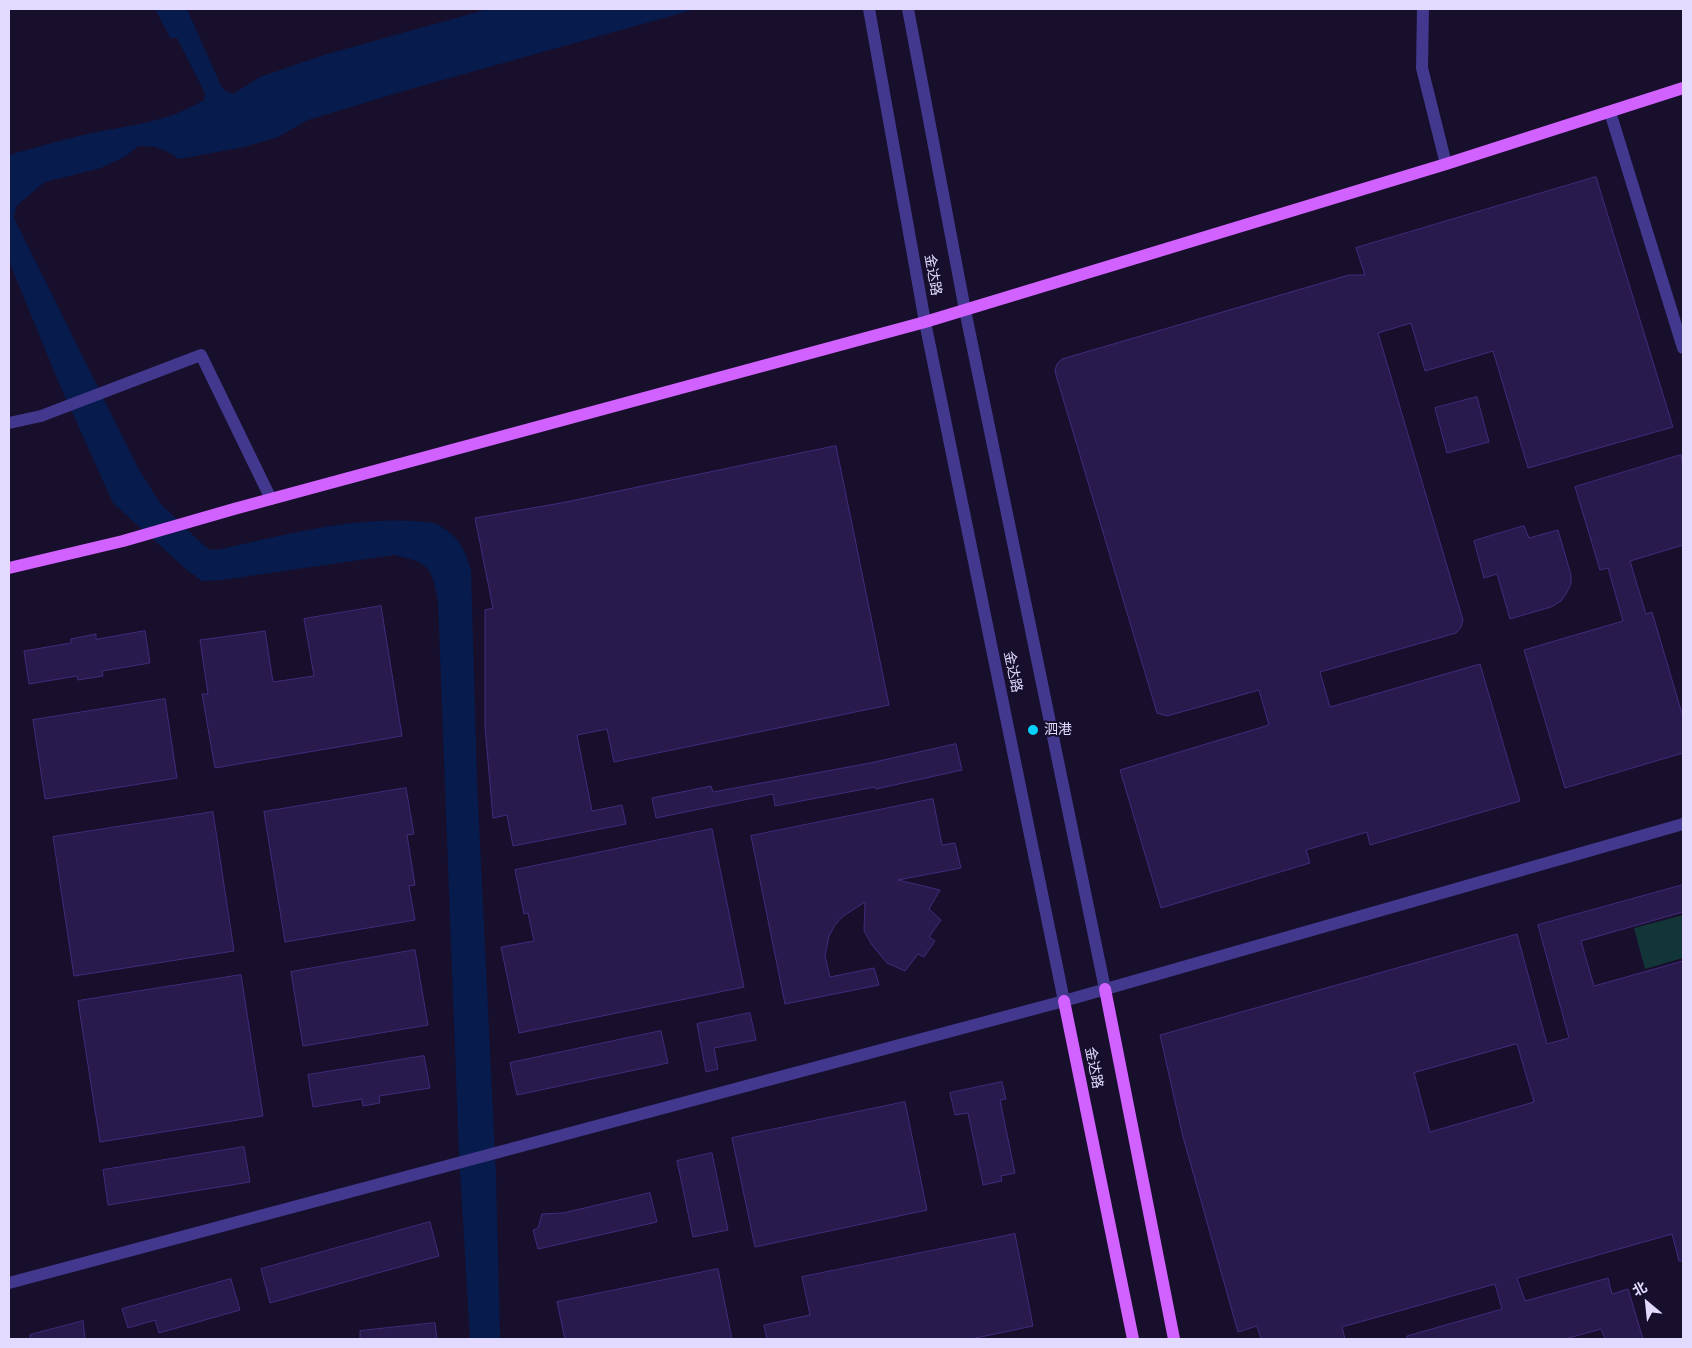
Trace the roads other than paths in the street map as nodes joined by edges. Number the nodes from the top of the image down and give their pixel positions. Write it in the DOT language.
graph roads {
  1 [pos="869,9"];
  2 [pos="908,9"];
  3 [pos="1423,9"];
  4 [pos="1683,88"];
  5 [pos="1610,112"];
  6 [pos="1446,164"];
  7 [pos="965,310"];
  8 [pos="926,322"];
  9 [pos="1683,348"];
  10 [pos="9,423"];
  11 [pos="272,498"];
  12 [pos="9,568"];
  13 [pos="1683,824"];
  14 [pos="1105,990"];
  15 [pos="1064,1001"];
  16 [pos="9,1283"];
  17 [pos="1133,1339"];
  18 [pos="1174,1339"];
  1 -- 8 [label="street, 金达路"];
  2 -- 7 [label="street, 金达路"];
  3 -- 6 [label="street"];
  4 -- 5 [label="main road"];
  5 -- 6 [label="main road"];
  5 -- 9 [label="street"];
  6 -- 7 [label="main road"];
  7 -- 8 [label="main road"];
  7 -- 14 [label="street, 金达路"];
  8 -- 11 [label="main road"];
  8 -- 15 [label="street, 金达路"];
  10 -- 11 [label="street"];
  11 -- 12 [label="main road"];
  13 -- 14 [label="street"];
  14 -- 15 [label="street"];
  14 -- 18 [label="main road, 金达路"];
  15 -- 16 [label="street"];
  15 -- 17 [label="main road, 金达路"];
}
